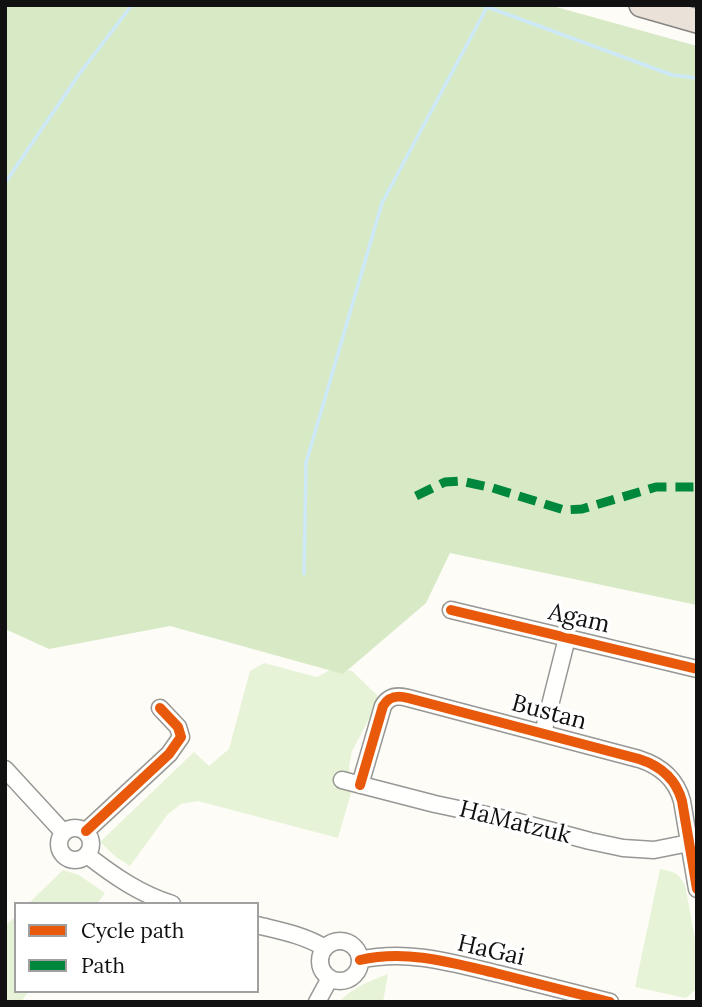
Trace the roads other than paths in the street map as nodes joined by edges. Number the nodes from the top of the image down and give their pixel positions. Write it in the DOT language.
graph roads {
  1 [pos="641,5"];
  2 [pos="697,21"];
  3 [pos="451,610"];
  4 [pos="567,638"];
  5 [pos="697,669"];
  6 [pos="160,708"];
  7 [pos="543,733"];
  8 [pos="5,769"];
  9 [pos="342,780"];
  10 [pos="360,785"];
  11 [pos="86,831"];
  12 [pos="63,832"];
  13 [pos="689,843"];
  14 [pos="87,855"];
  15 [pos="697,889"];
  16 [pos="167,902"];
  17 [pos="259,925"];
  18 [pos="325,948"];
  19 [pos="360,960"];
  20 [pos="330,978"];
  21 [pos="317,1002"];
  22 [pos="610,1002"];
  1 -- 2 [label="highway"];
  3 -- 4 [label="street, Agam"];
  4 -- 5 [label="street, Agam"];
  4 -- 7 [label="street"];
  6 -- 11 [label="street"];
  7 -- 10 [label="street, Bustan"];
  7 -- 13 [label="street, Bustan"];
  8 -- 12 [label="street"];
  9 -- 10 [label="street, HaMatzuk"];
  10 -- 13 [label="street, HaMatzuk"];
  11 -- 12 [label="street"];
  11 -- 14 [label="street"];
  12 -- 14 [label="street"];
  13 -- 15 [label="street, Bustan"];
  14 -- 16 [label="street"];
  17 -- 18 [label="street"];
  18 -- 19 [label="street"];
  18 -- 20 [label="street"];
  19 -- 20 [label="street"];
  19 -- 22 [label="street, HaGai"];
  20 -- 21 [label="street"];
}
